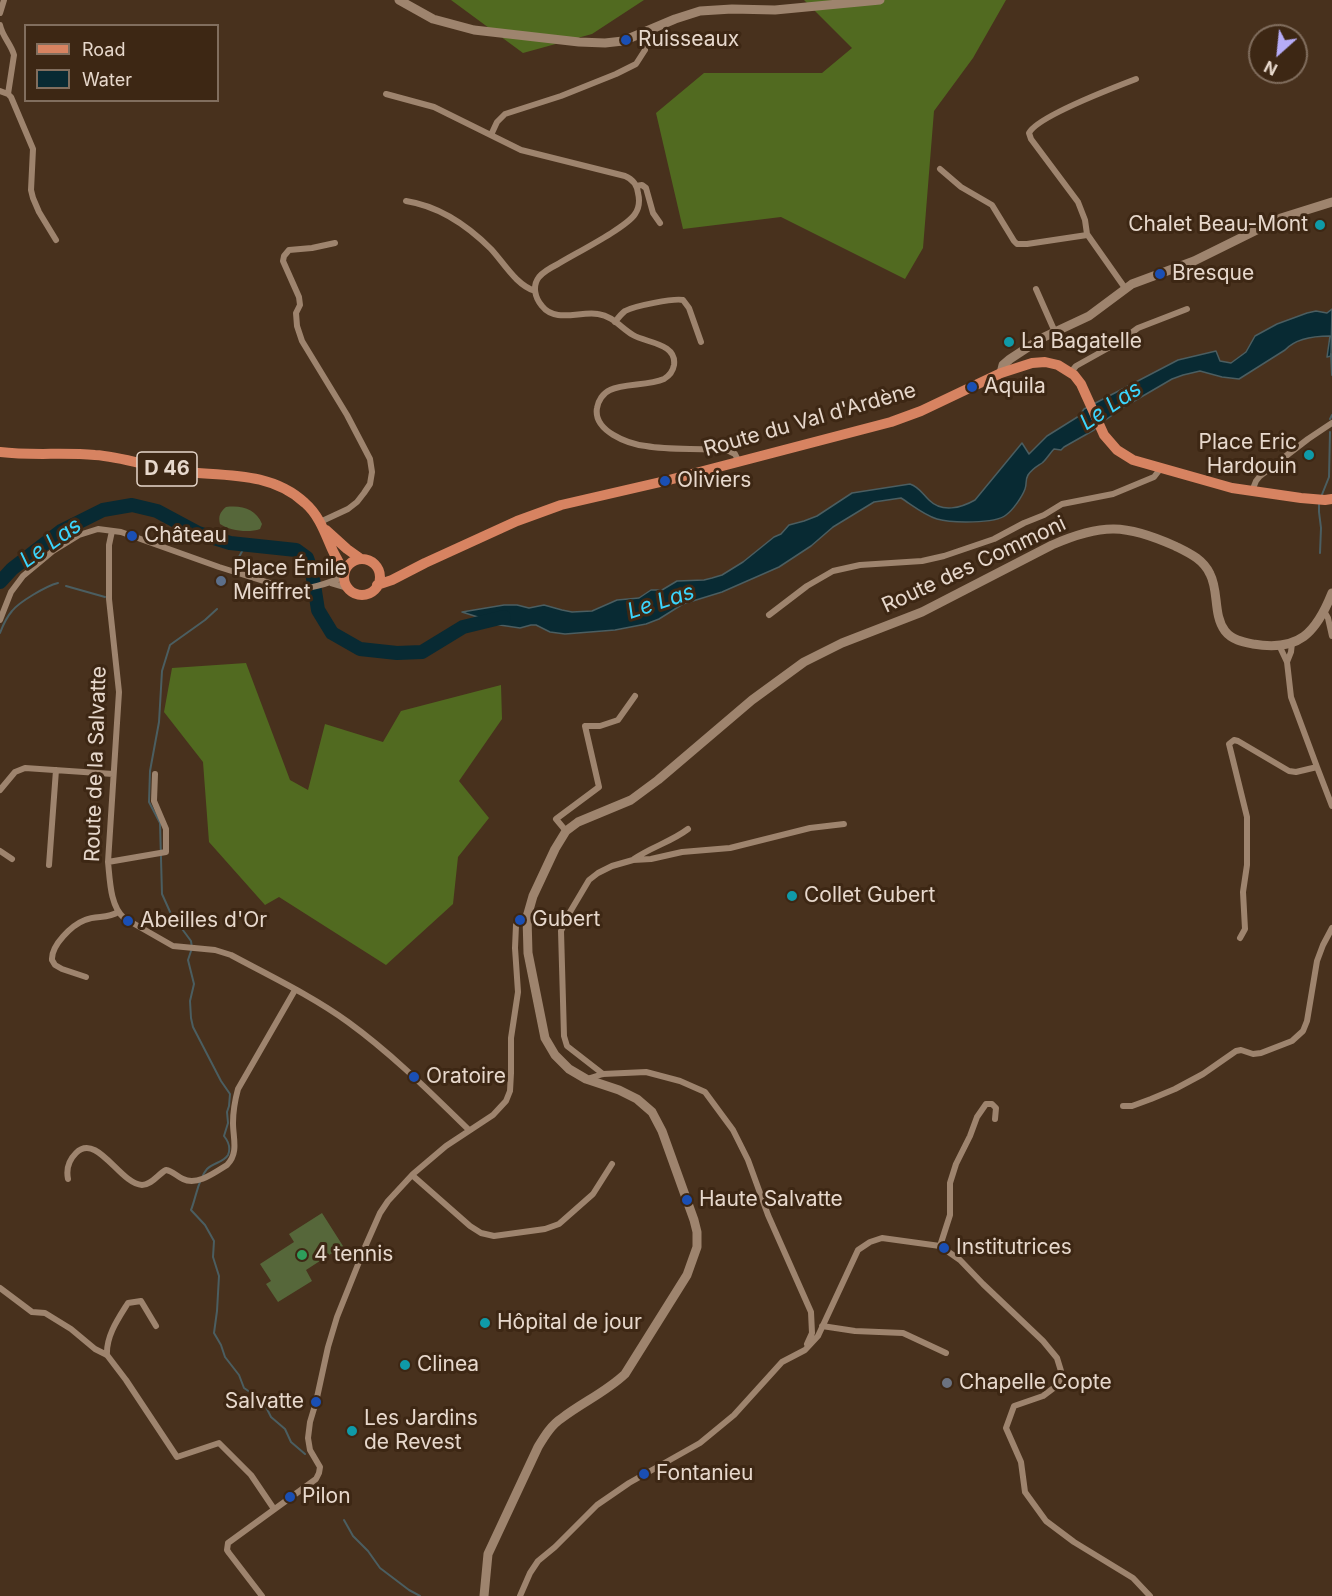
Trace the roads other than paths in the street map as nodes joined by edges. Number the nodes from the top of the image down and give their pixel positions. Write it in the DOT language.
graph roads {
  1 [pos="4,0"];
  2 [pos="399,0"];
  3 [pos="880,0"];
  4 [pos="0,13"];
  5 [pos="0,25"];
  6 [pos="646,32"];
  7 [pos="1136,79"];
  8 [pos="0,91"];
  9 [pos="8,94"];
  10 [pos="386,94"];
  11 [pos="491,135"];
  12 [pos="940,169"];
  13 [pos="636,186"];
  14 [pos="406,201"];
  15 [pos="1332,202"];
  16 [pos="660,223"];
  17 [pos="1087,235"];
  18 [pos="56,240"];
  19 [pos="336,243"];
  20 [pos="1125,288"];
  21 [pos="1036,289"];
  22 [pos="535,291"];
  23 [pos="1187,309"];
  24 [pos="615,322"];
  25 [pos="1055,332"];
  26 [pos="701,342"];
  27 [pos="1071,372"];
  28 [pos="1001,373"];
  29 [pos="1332,423"];
  30 [pos="0,452"];
  31 [pos="739,462"];
  32 [pos="1161,468"];
  33 [pos="1252,491"];
  34 [pos="1326,500"];
  35 [pos="322,525"];
  36 [pos="112,531"];
  37 [pos="361,559"];
  38 [pos="377,567"];
  39 [pos="408,572"];
  40 [pos="344,575"];
  41 [pos="328,584"];
  42 [pos="377,585"];
  43 [pos="348,588"];
  44 [pos="1332,593"];
  45 [pos="1324,611"];
  46 [pos="769,615"];
  47 [pos="0,620"];
  48 [pos="1332,636"];
  49 [pos="1292,642"];
  50 [pos="1279,645"];
  51 [pos="1287,662"];
  52 [pos="635,696"];
  53 [pos="1317,767"];
  54 [pos="56,770"];
  55 [pos="113,774"];
  56 [pos="155,774"];
  57 [pos="0,790"];
  58 [pos="1332,806"];
  59 [pos="844,824"];
  60 [pos="688,829"];
  61 [pos="566,831"];
  62 [pos="0,851"];
  63 [pos="12,859"];
  64 [pos="633,860"];
  65 [pos="108,862"];
  66 [pos="50,865"];
  67 [pos="118,912"];
  68 [pos="527,917"];
  69 [pos="1332,928"];
  70 [pos="1240,938"];
  71 [pos="86,977"];
  72 [pos="295,990"];
  73 [pos="603,1074"];
  74 [pos="586,1079"];
  75 [pos="1123,1106"];
  76 [pos="995,1119"];
  77 [pos="469,1130"];
  78 [pos="612,1164"];
  79 [pos="412,1175"];
  80 [pos="68,1179"];
  81 [pos="940,1246"];
  82 [pos="0,1288"];
  83 [pos="156,1326"];
  84 [pos="822,1326"];
  85 [pos="805,1350"];
  86 [pos="946,1353"];
  87 [pos="107,1356"];
  88 [pos="274,1509"];
  89 [pos="262,1596"];
  90 [pos="484,1596"];
  91 [pos="520,1596"];
  92 [pos="1150,1596"];
  1 -- 4 [label="street"];
  2 -- 6 [label="street"];
  3 -- 6 [label="street"];
  5 -- 9 [label="street"];
  6 -- 11 [label="street"];
  7 -- 17 [label="street"];
  8 -- 9 [label="street"];
  9 -- 18 [label="street"];
  10 -- 11 [label="street"];
  11 -- 13 [label="street"];
  12 -- 17 [label="street"];
  13 -- 16 [label="street"];
  13 -- 22 [label="street"];
  14 -- 22 [label="street"];
  15 -- 20 [label="street"];
  17 -- 20 [label="street"];
  19 -- 35 [label="street"];
  20 -- 25 [label="street"];
  21 -- 25 [label="street"];
  22 -- 24 [label="street"];
  23 -- 27 [label="street"];
  24 -- 26 [label="street"];
  24 -- 31 [label="street"];
  25 -- 28 [label="street"];
  27 -- 28 [label="main road, Route du Val d'Ardène"];
  27 -- 32 [label="main road"];
  28 -- 31 [label="main road, Route du Val d'Ardène"];
  29 -- 33 [label="street"];
  30 -- 35 [label="main road, D 46"];
  31 -- 39 [label="main road, Route du Val d'Ardène"];
  32 -- 33 [label="main road"];
  32 -- 46 [label="street"];
  33 -- 34 [label="main road"];
  35 -- 37 [label="main road, D 46"];
  35 -- 40 [label="main road, D 46"];
  36 -- 41 [label="street"];
  36 -- 47 [label="street"];
  36 -- 55 [label="street, Route de la Salvatte"];
  37 -- 38 [label="main road"];
  37 -- 40 [label="main road"];
  38 -- 39 [label="main road"];
  38 -- 42 [label="main road"];
  39 -- 42 [label="main road, Route du Val d'Ardène"];
  40 -- 41 [label="street"];
  40 -- 43 [label="main road"];
  41 -- 43 [label="street"];
  42 -- 43 [label="main road"];
  44 -- 45 [label="street, Route des Commoni"];
  45 -- 48 [label="street"];
  45 -- 49 [label="street, Route des Commoni"];
  49 -- 50 [label="street, Route des Commoni"];
  49 -- 51 [label="street"];
  50 -- 51 [label="street"];
  50 -- 61 [label="street, Route des Commoni"];
  51 -- 53 [label="street"];
  52 -- 61 [label="street"];
  53 -- 58 [label="street"];
  53 -- 70 [label="street"];
  54 -- 55 [label="street"];
  54 -- 57 [label="street"];
  54 -- 66 [label="street"];
  55 -- 65 [label="street, Route de la Salvatte"];
  56 -- 65 [label="street"];
  59 -- 64 [label="street"];
  60 -- 64 [label="street"];
  61 -- 68 [label="street"];
  62 -- 63 [label="street"];
  64 -- 73 [label="street"];
  65 -- 67 [label="street, Route de la Salvatte"];
  67 -- 71 [label="street"];
  67 -- 72 [label="street"];
  68 -- 74 [label="street"];
  68 -- 77 [label="street"];
  69 -- 75 [label="street"];
  72 -- 77 [label="street"];
  72 -- 80 [label="street"];
  73 -- 74 [label="street"];
  73 -- 85 [label="street"];
  74 -- 90 [label="street"];
  76 -- 81 [label="street"];
  77 -- 79 [label="street"];
  78 -- 79 [label="street"];
  79 -- 88 [label="street"];
  81 -- 84 [label="street"];
  81 -- 92 [label="street"];
  82 -- 87 [label="street"];
  83 -- 87 [label="street"];
  84 -- 85 [label="street"];
  84 -- 86 [label="street"];
  85 -- 91 [label="street"];
  87 -- 88 [label="street"];
  88 -- 89 [label="street"];
}
